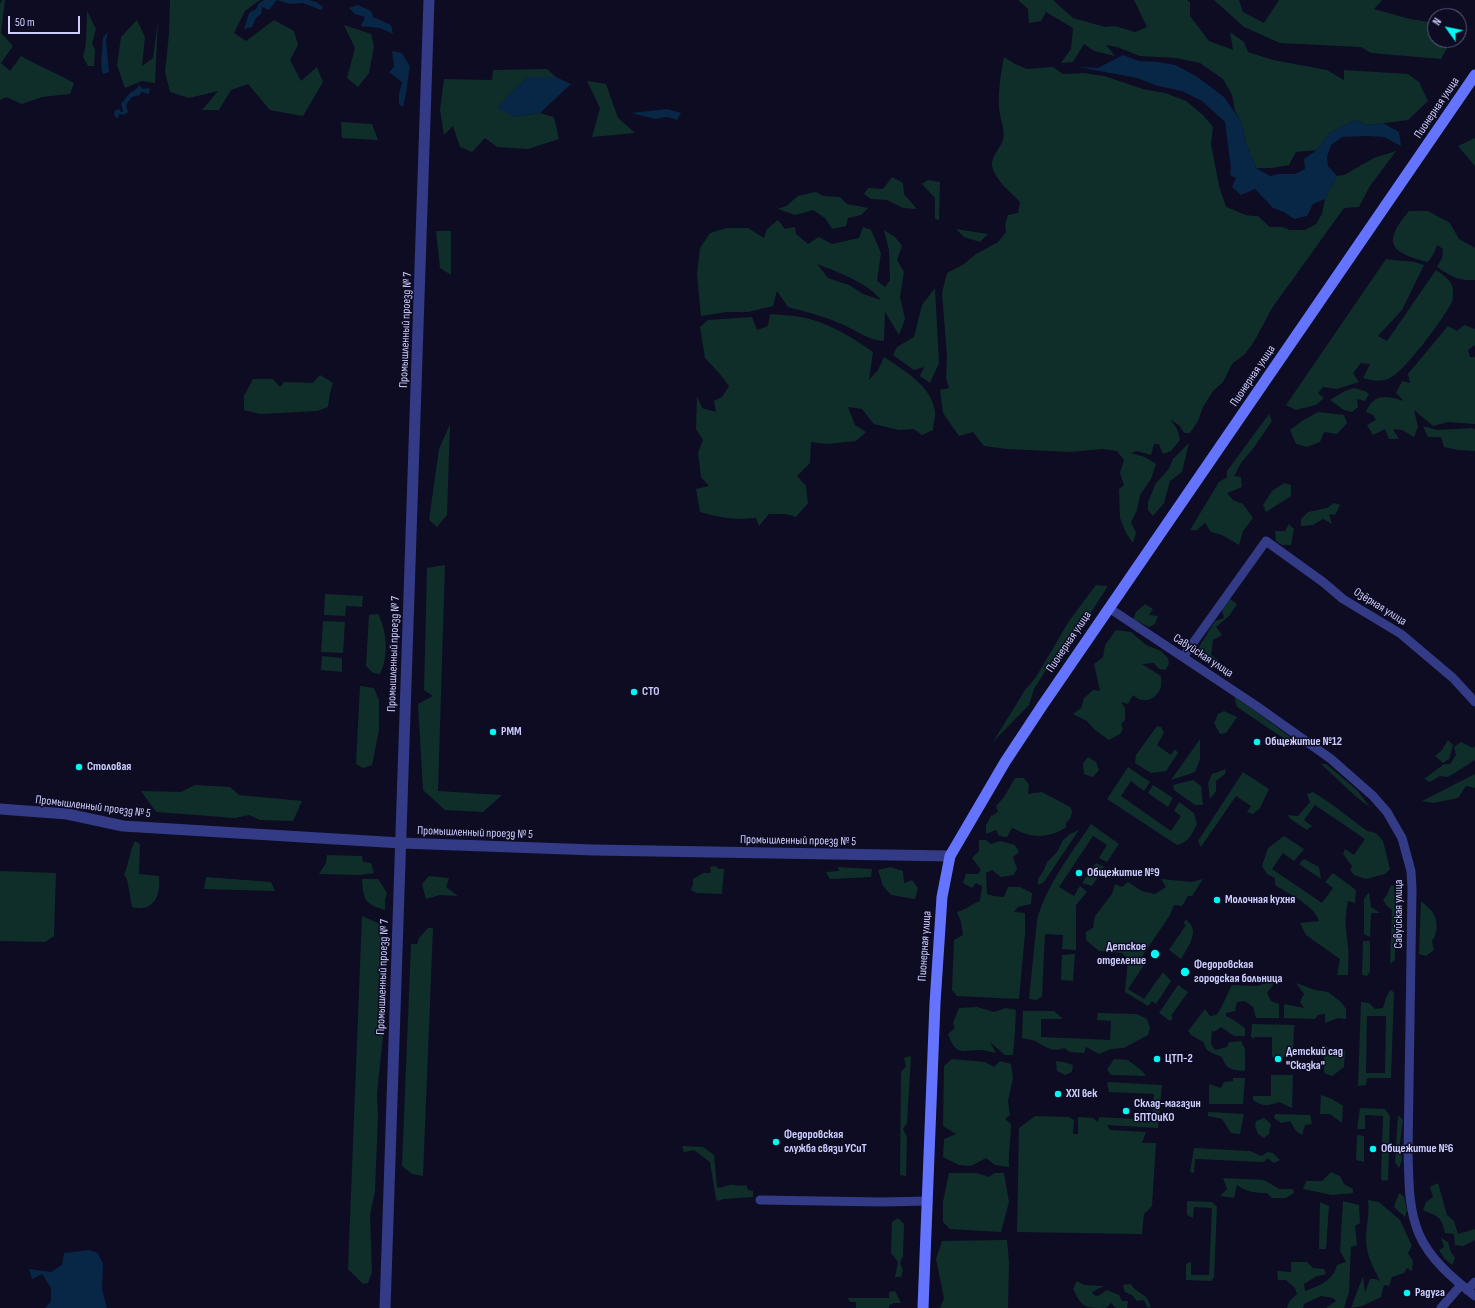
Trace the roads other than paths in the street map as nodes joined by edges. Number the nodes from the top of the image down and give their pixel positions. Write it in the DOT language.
graph roads {
  1 [pos="429,0"];
  2 [pos="1475,75"];
  3 [pos="1109,608"];
  4 [pos="1183,657"];
  5 [pos="1475,702"];
  6 [pos="0,809"];
  7 [pos="401,843"];
  8 [pos="950,856"];
  9 [pos="760,1200"];
  10 [pos="928,1201"];
  11 [pos="1475,1282"];
  12 [pos="1464,1288"];
  13 [pos="1475,1296"];
  14 [pos="385,1308"];
  15 [pos="923,1308"];
  16 [pos="1440,1308"];
  1 -- 7 [label="street, Промышленный проезд № 7"];
  2 -- 3 [label="main road, Пионерная улица"];
  3 -- 4 [label="street, Савуйская улица"];
  3 -- 8 [label="main road, Пионерная улица"];
  4 -- 5 [label="street, Озёрная улица"];
  4 -- 12 [label="street, Савуйская улица"];
  6 -- 7 [label="street, Промышленный проезд № 5"];
  7 -- 8 [label="street, Промышленный проезд № 5"];
  7 -- 14 [label="street, Промышленный проезд № 7"];
  8 -- 10 [label="main road, Пионерная улица"];
  9 -- 10 [label="street"];
  10 -- 15 [label="main road, Пионерная улица"];
  11 -- 12 [label="street"];
  12 -- 13 [label="street, Савуйская улица"];
  12 -- 16 [label="street"];
}
